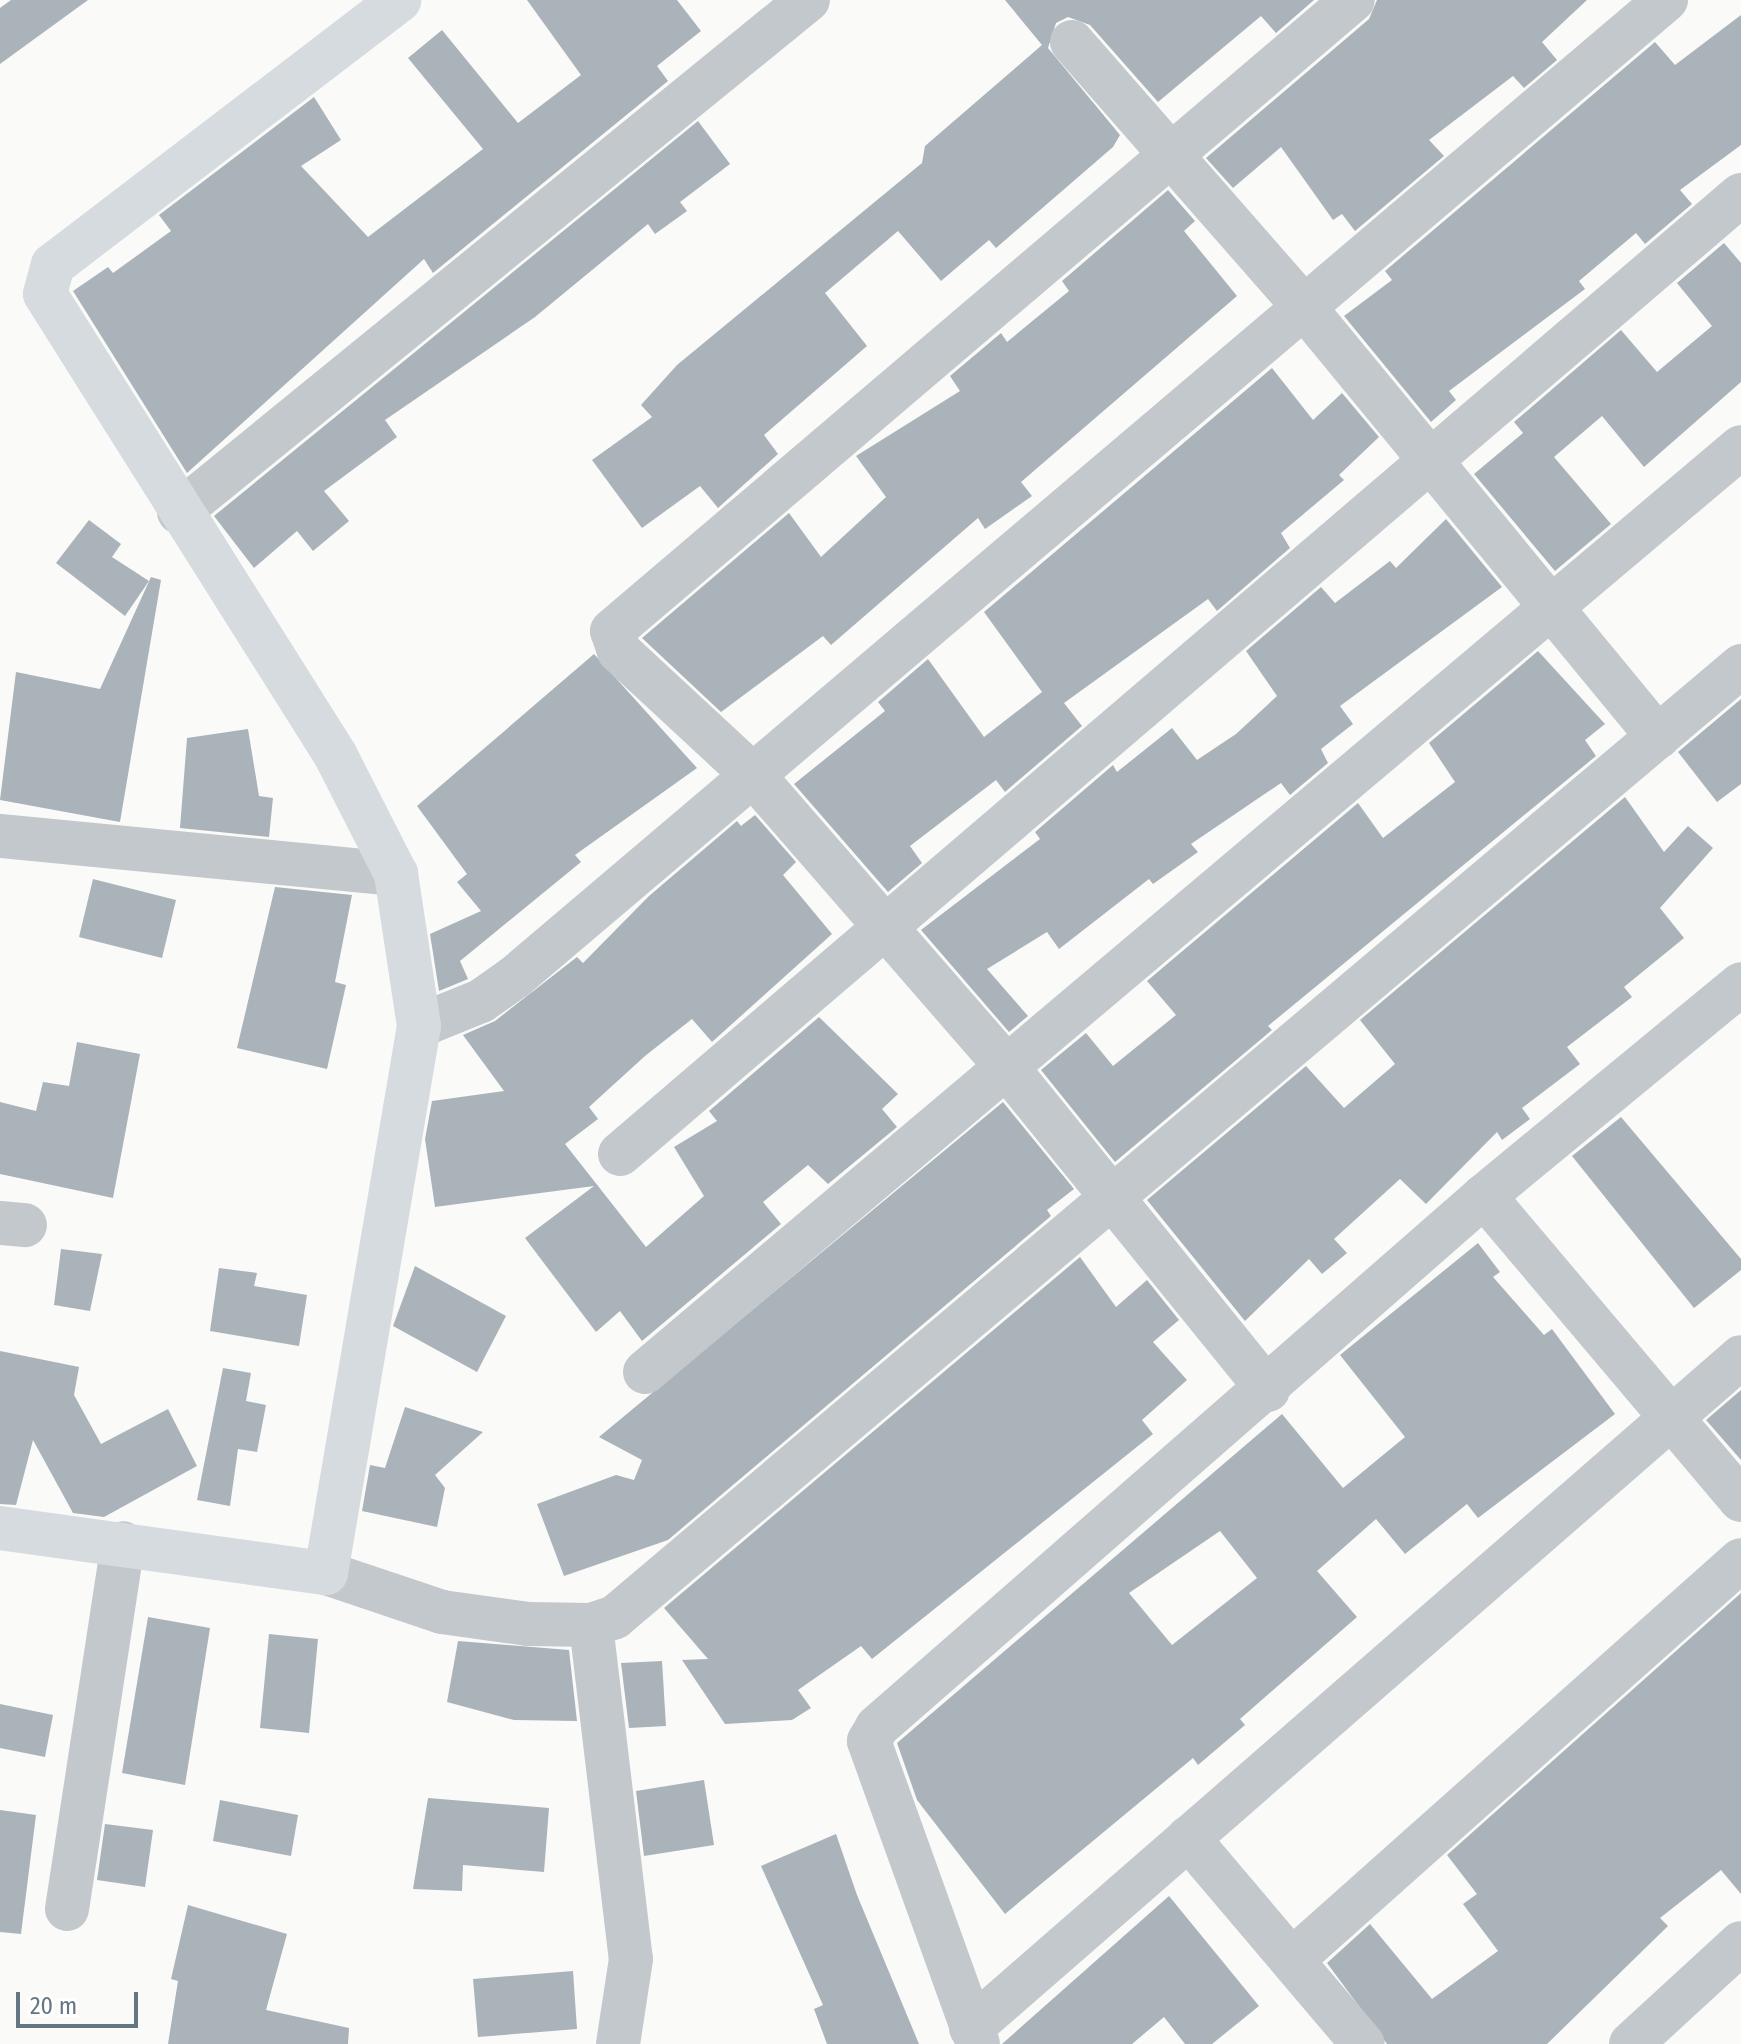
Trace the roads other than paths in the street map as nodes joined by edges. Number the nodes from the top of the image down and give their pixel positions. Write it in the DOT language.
graph roads {
  1 [pos="399,0"];
  2 [pos="808,0"];
  3 [pos="1353,0"];
  4 [pos="1666,0"];
  5 [pos="1072,42"];
  6 [pos="1170,160"];
  7 [pos="1741,195"];
  8 [pos="1304,307"];
  9 [pos="1741,447"];
  10 [pos="1431,461"];
  11 [pos="179,512"];
  12 [pos="1549,612"];
  13 [pos="1741,666"];
  14 [pos="1658,737"];
  15 [pos="756,778"];
  16 [pos="0,836"];
  17 [pos="396,874"];
  18 [pos="883,928"];
  19 [pos="1741,984"];
  20 [pos="419,1026"];
  21 [pos="1006,1066"];
  22 [pos="620,1154"];
  23 [pos="1484,1196"];
  24 [pos="1113,1201"];
  25 [pos="1741,1357"];
  26 [pos="645,1372"];
  27 [pos="1268,1390"];
  28 [pos="1668,1418"];
  29 [pos="1741,1500"];
  30 [pos="0,1528"];
  31 [pos="123,1543"];
  32 [pos="1741,1560"];
  33 [pos="326,1573"];
  34 [pos="591,1625"];
  35 [pos="1188,1838"];
  36 [pos="67,1909"];
  37 [pos="1741,1943"];
  38 [pos="1292,1960"];
  39 [pos="974,2036"];
  40 [pos="618,2044"];
  41 [pos="1363,2044"];
  42 [pos="1631,2044"];
  1 -- 11 [label="street"];
  2 -- 11 [label="street"];
  3 -- 6 [label="street"];
  4 -- 8 [label="street"];
  5 -- 6 [label="street"];
  6 -- 8 [label="street"];
  6 -- 15 [label="street"];
  7 -- 10 [label="street"];
  8 -- 10 [label="street"];
  8 -- 15 [label="street"];
  9 -- 12 [label="street"];
  10 -- 12 [label="street"];
  10 -- 18 [label="street"];
  11 -- 17 [label="street"];
  12 -- 14 [label="street"];
  12 -- 21 [label="street"];
  13 -- 14 [label="street"];
  14 -- 24 [label="street"];
  15 -- 18 [label="street"];
  15 -- 20 [label="street"];
  16 -- 17 [label="street"];
  17 -- 20 [label="street"];
  18 -- 21 [label="street"];
  18 -- 22 [label="street"];
  19 -- 23 [label="street"];
  20 -- 33 [label="street"];
  21 -- 24 [label="street"];
  21 -- 26 [label="street"];
  23 -- 27 [label="street"];
  23 -- 28 [label="street"];
  24 -- 27 [label="street"];
  24 -- 34 [label="street"];
  25 -- 28 [label="street"];
  27 -- 39 [label="street"];
  28 -- 29 [label="street"];
  28 -- 35 [label="street"];
  30 -- 31 [label="street"];
  31 -- 33 [label="street"];
  31 -- 36 [label="street"];
  32 -- 38 [label="street"];
  33 -- 34 [label="street"];
  34 -- 40 [label="street"];
  35 -- 38 [label="street"];
  35 -- 39 [label="street"];
  37 -- 42 [label="street"];
  38 -- 41 [label="street"];
}
